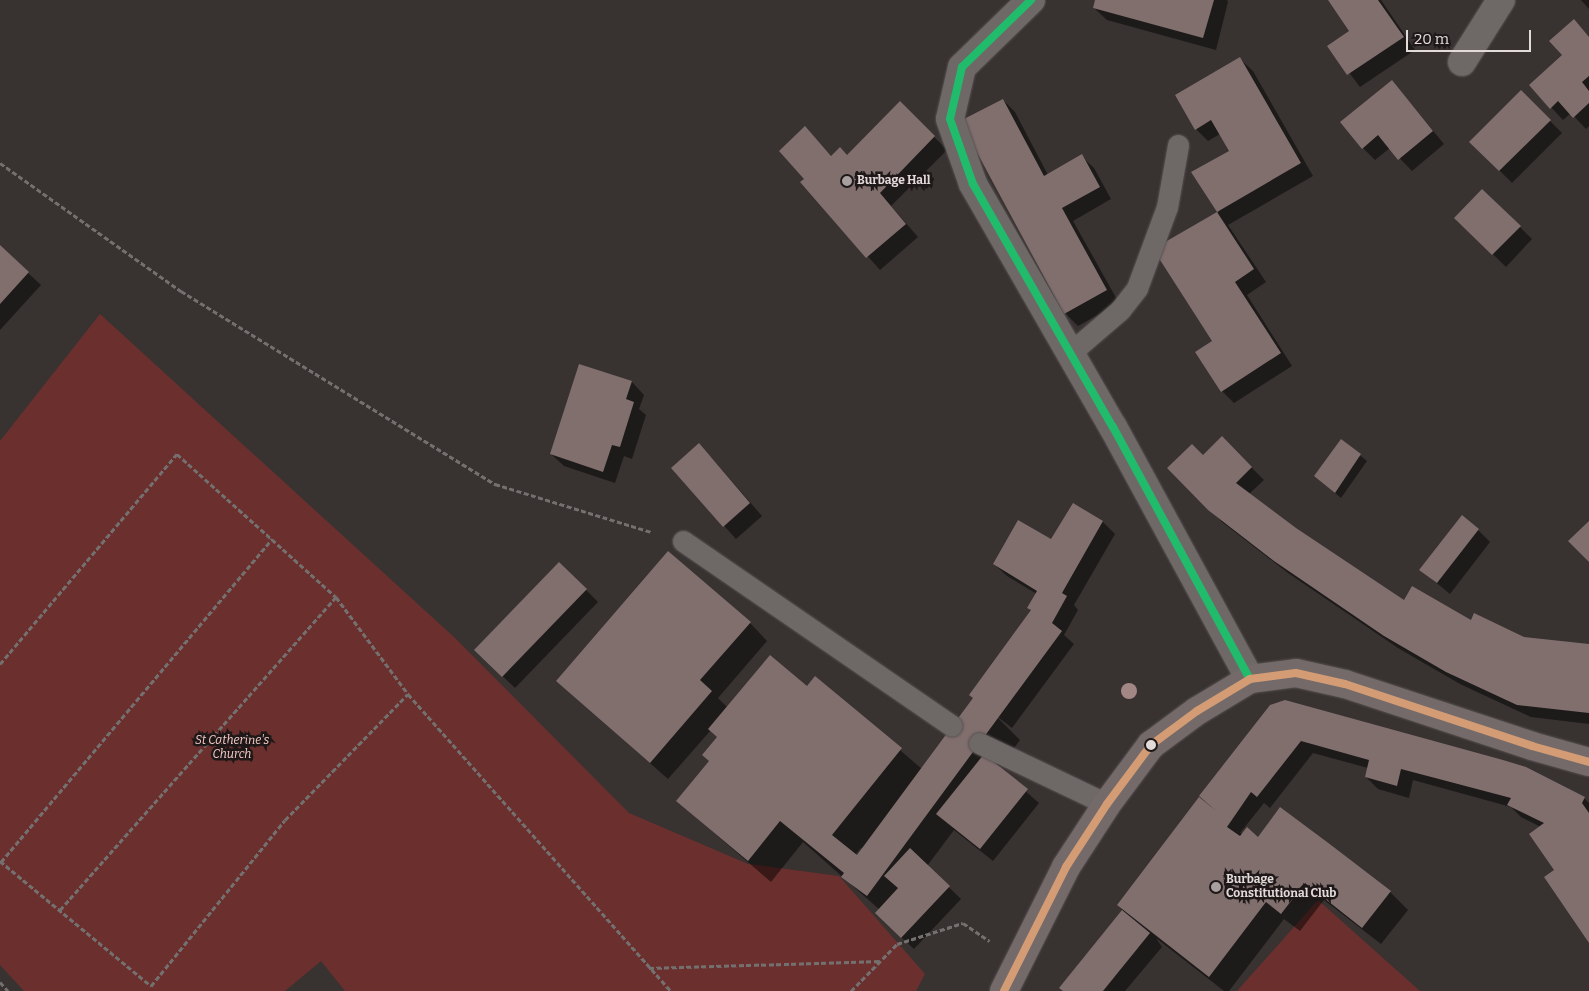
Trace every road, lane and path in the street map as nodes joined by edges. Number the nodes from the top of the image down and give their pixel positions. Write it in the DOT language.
graph roads {
  1 [pos="1031,0"];
  2 [pos="1500,0"];
  3 [pos="1462,62"];
  4 [pos="1178,145"];
  5 [pos="0,163"];
  6 [pos="1070,353"];
  7 [pos="272,539"];
  8 [pos="683,541"];
  9 [pos="336,597"];
  10 [pos="0,664"];
  11 [pos="1250,679"];
  12 [pos="408,694"];
  13 [pos="952,726"];
  14 [pos="979,744"];
  15 [pos="1589,762"];
  16 [pos="1107,804"];
  17 [pos="0,862"];
  18 [pos="60,910"];
  19 [pos="881,961"];
  20 [pos="1019,962"];
  21 [pos="649,968"];
  22 [pos="0,982"];
  23 [pos="8,991"];
  24 [pos="671,991"];
  25 [pos="851,991"];
  26 [pos="1004,991"];
  1 -- 6 [label="street"];
  2 -- 3 [label="street"];
  4 -- 6 [label="lane"];
  5 -- 8 [label="path"];
  6 -- 11 [label="street"];
  7 -- 9 [label="path"];
  7 -- 10 [label="path"];
  7 -- 17 [label="path"];
  8 -- 13 [label="lane"];
  9 -- 12 [label="path"];
  9 -- 18 [label="path"];
  11 -- 15 [label="main road"];
  11 -- 16 [label="main road"];
  12 -- 18 [label="path"];
  12 -- 21 [label="path"];
  14 -- 16 [label="lane"];
  16 -- 20 [label="main road"];
  17 -- 18 [label="path"];
  19 -- 20 [label="path"];
  19 -- 21 [label="path"];
  19 -- 25 [label="path"];
  20 -- 26 [label="main road"];
  21 -- 24 [label="path"];
  22 -- 23 [label="path"];
}
